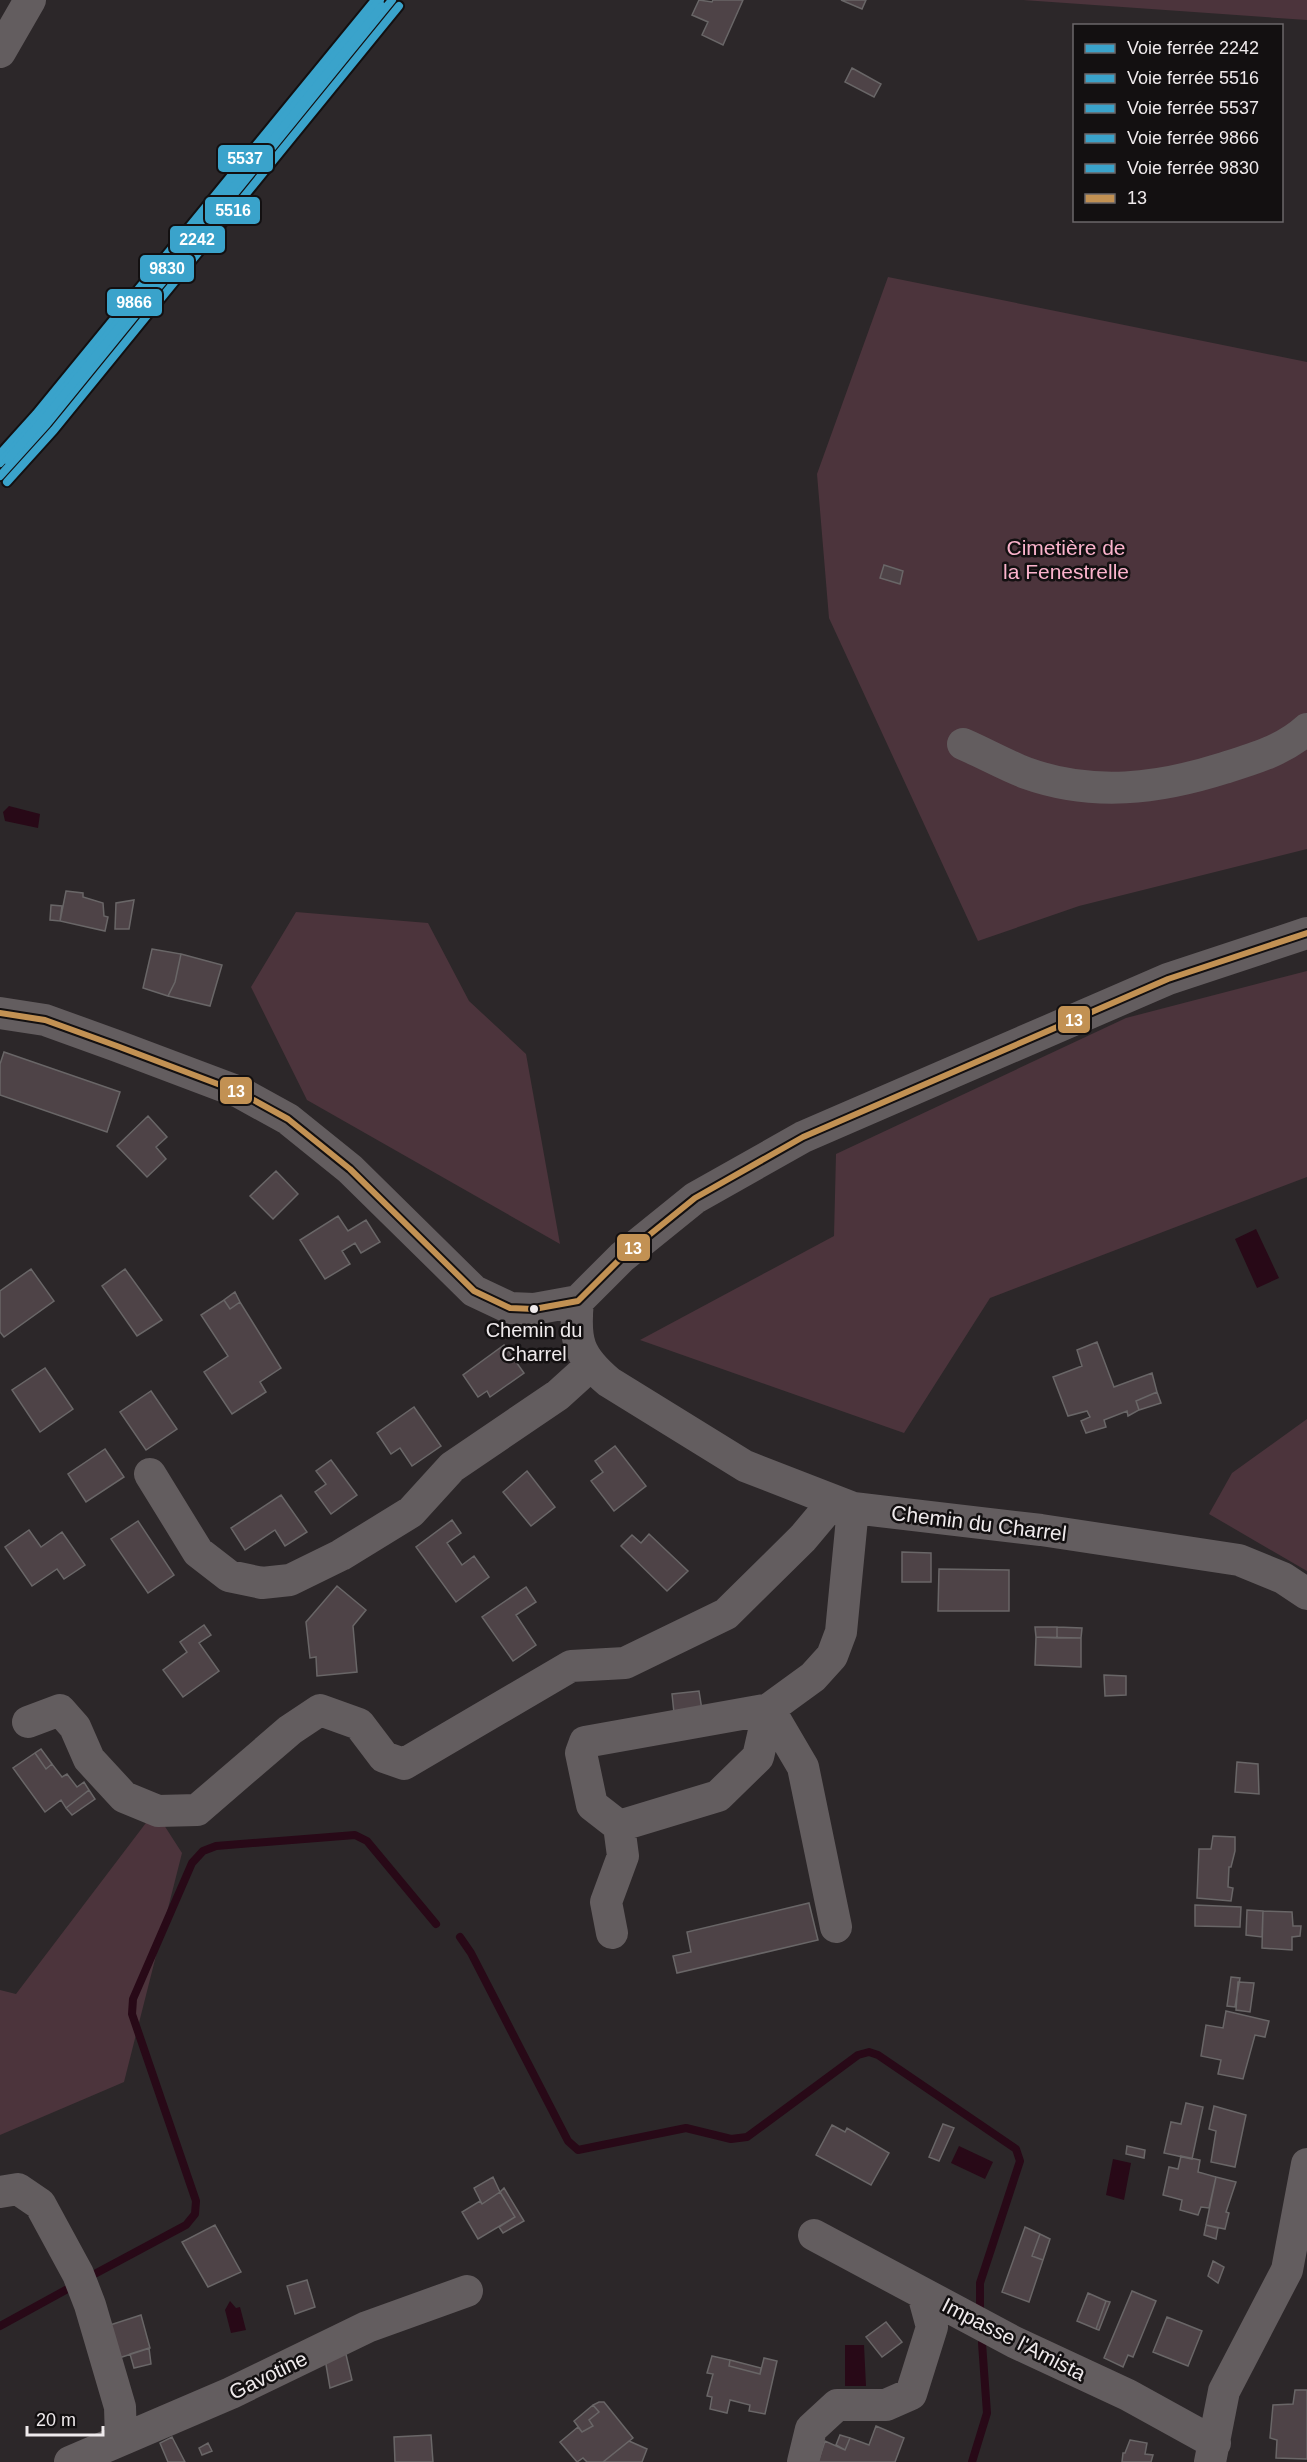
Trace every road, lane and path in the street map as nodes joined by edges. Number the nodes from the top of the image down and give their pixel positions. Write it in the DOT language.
graph roads {
  1 [pos="30,0"];
  2 [pos="0,52"];
  3 [pos="1307,729"];
  4 [pos="963,744"];
  5 [pos="1307,933"];
  6 [pos="0,1013"];
  7 [pos="578,1301"];
  8 [pos="590,1366"];
  9 [pos="150,1474"];
  10 [pos="843,1505"];
  11 [pos="1307,1594"];
  12 [pos="770,1709"];
  13 [pos="28,1722"];
  14 [pos="619,1826"];
  15 [pos="837,1927"];
  16 [pos="612,1933"];
  17 [pos="1307,2164"];
  18 [pos="0,2192"];
  19 [pos="814,2235"];
  20 [pos="1297,2273"];
  21 [pos="467,2291"];
  22 [pos="923,2294"];
  23 [pos="122,2439"];
  24 [pos="1213,2452"];
  25 [pos="70,2462"];
  26 [pos="803,2462"];
  1 -- 2 [label="street"];
  3 -- 4 [label="street"];
  5 -- 7 [label="street"];
  6 -- 7 [label="street"];
  7 -- 8 [label="street, Chemin du Charrel"];
  8 -- 9 [label="street"];
  8 -- 10 [label="street, Chemin du Charrel"];
  10 -- 11 [label="street, Chemin du Charrel"];
  10 -- 12 [label="street"];
  10 -- 13 [label="street"];
  12 -- 14 [label="street"];
  12 -- 14 [label="street"];
  12 -- 15 [label="street"];
  14 -- 16 [label="street"];
  17 -- 20 [label="street"];
  18 -- 23 [label="street"];
  19 -- 22 [label="street, Impasse l'Amista"];
  20 -- 24 [label="street"];
  21 -- 23 [label="street, Gavotine"];
  22 -- 24 [label="street, Impasse l'Amista"];
  22 -- 26 [label="street"];
  23 -- 25 [label="street, Gavotine"];
}
